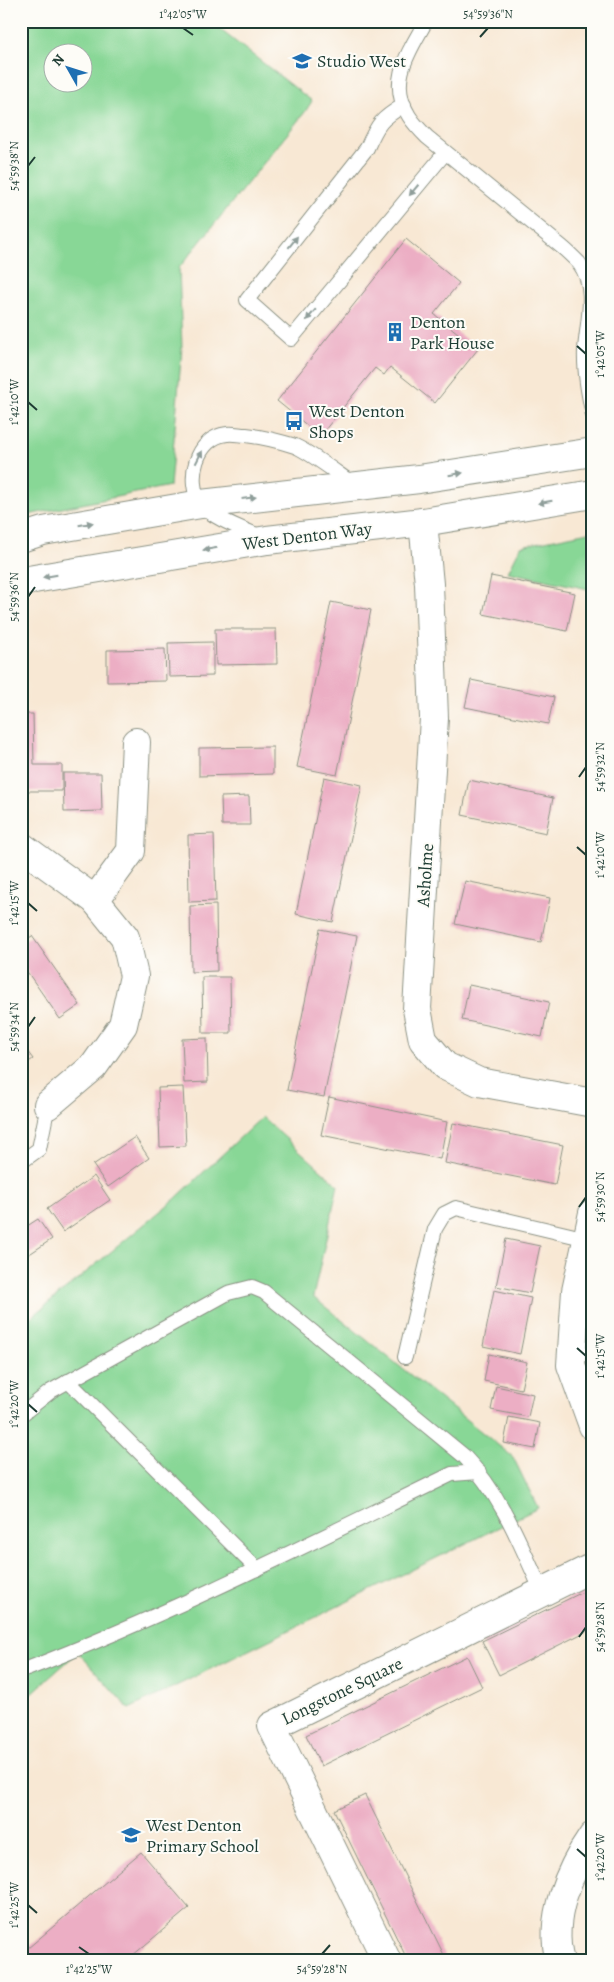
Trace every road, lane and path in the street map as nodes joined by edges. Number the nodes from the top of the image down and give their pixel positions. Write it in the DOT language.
graph roads {
  1 [pos="426,21"];
  2 [pos="404,104"];
  3 [pos="446,153"];
  4 [pos="593,415"];
  5 [pos="593,452"];
  6 [pos="419,479"];
  7 [pos="355,486"];
  8 [pos="593,494"];
  9 [pos="201,504"];
  10 [pos="423,522"];
  11 [pos="21,538"];
  12 [pos="268,540"];
  13 [pos="21,583"];
  14 [pos="136,742"];
  15 [pos="21,846"];
  16 [pos="95,900"];
  17 [pos="593,1104"];
  18 [pos="48,1105"];
  19 [pos="21,1162"];
  20 [pos="593,1213"];
  21 [pos="587,1239"];
  22 [pos="405,1357"];
  23 [pos="68,1381"];
  24 [pos="21,1415"];
  25 [pos="593,1426"];
  26 [pos="479,1472"];
  27 [pos="593,1567"];
  28 [pos="257,1569"];
  29 [pos="542,1592"];
  30 [pos="21,1668"];
  31 [pos="593,1836"];
  32 [pos="387,1961"];
  33 [pos="560,1961"];
  1 -- 2 [label="lane"];
  2 -- 3 [label="lane"];
  3 -- 2 [label="lane, one-way"];
  3 -- 4 [label="lane"];
  6 -- 5 [label="street, one-way"];
  6 -- 7 [label="street"];
  6 -- 10 [label="street, Asholme"];
  9 -- 7 [label="street, one-way"];
  9 -- 7 [label="lane, one-way"];
  8 -- 10 [label="street, West Denton Way, one-way"];
  11 -- 9 [label="street, one-way"];
  9 -- 12 [label="lane"];
  10 -- 12 [label="street, West Denton Way"];
  10 -- 17 [label="street, Asholme"];
  12 -- 13 [label="street, West Denton Way, one-way"];
  14 -- 16 [label="street"];
  15 -- 16 [label="street"];
  16 -- 18 [label="street"];
  18 -- 19 [label="lane"];
  20 -- 21 [label="street"];
  21 -- 22 [label="lane"];
  21 -- 25 [label="street"];
  23 -- 24 [label="lane"];
  23 -- 26 [label="lane"];
  23 -- 28 [label="lane"];
  26 -- 28 [label="lane"];
  26 -- 29 [label="lane"];
  27 -- 29 [label="street, Longstone Square"];
  28 -- 30 [label="lane"];
  29 -- 32 [label="street, Longstone Square"];
  31 -- 33 [label="street"];
}
